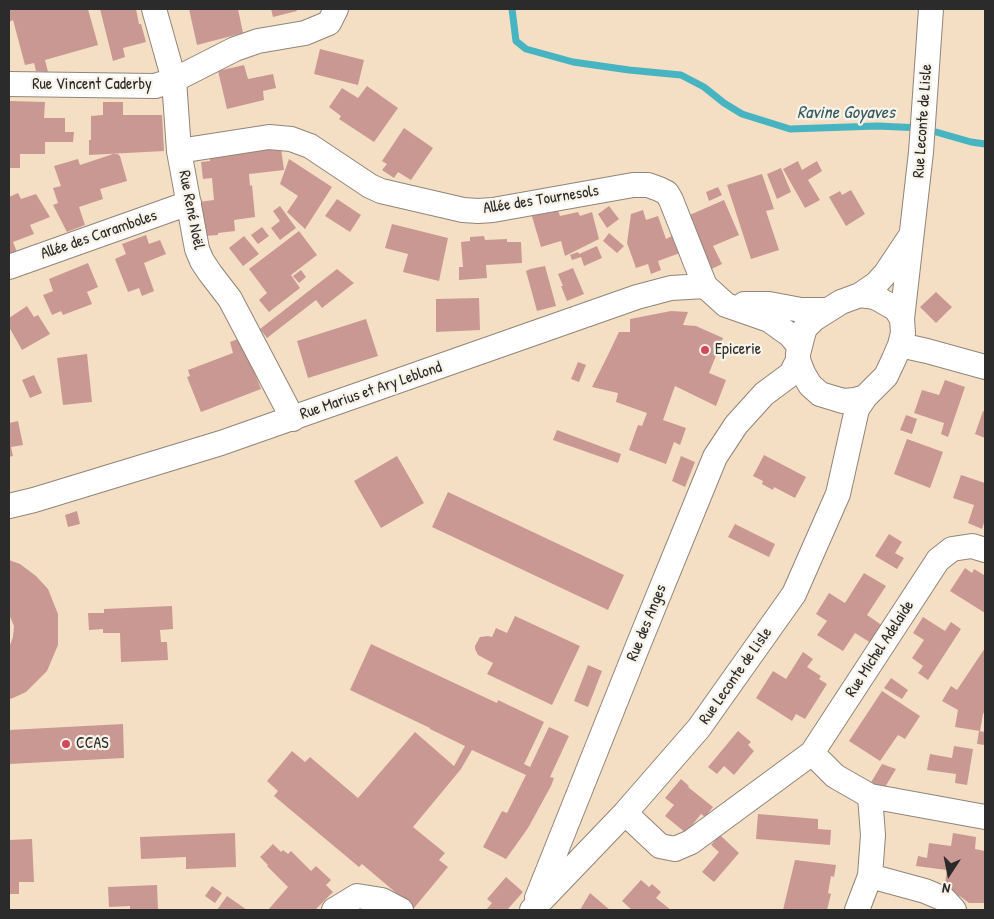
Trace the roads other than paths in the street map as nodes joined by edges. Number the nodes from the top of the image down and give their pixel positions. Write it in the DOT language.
graph roads {
  1 [pos="154,9"];
  2 [pos="336,9"];
  3 [pos="931,9"];
  4 [pos="9,80"];
  5 [pos="174,80"];
  6 [pos="179,151"];
  7 [pos="189,203"];
  8 [pos="912,233"];
  9 [pos="9,267"];
  10 [pos="705,286"];
  11 [pos="860,295"];
  12 [pos="726,305"];
  13 [pos="826,310"];
  14 [pos="902,319"];
  15 [pos="900,345"];
  16 [pos="799,353"];
  17 [pos="985,367"];
  18 [pos="864,397"];
  19 [pos="293,419"];
  20 [pos="9,506"];
  21 [pos="985,550"];
  22 [pos="812,752"];
  23 [pos="870,796"];
  24 [pos="625,813"];
  25 [pos="985,817"];
  26 [pos="870,876"];
  27 [pos="334,910"];
  28 [pos="401,910"];
  29 [pos="532,910"];
  30 [pos="857,910"];
  31 [pos="954,910"];
  1 -- 5 [label="street, Rue René Noël"];
  2 -- 5 [label="street, Rue Vincent Caderby"];
  3 -- 8 [label="street, Rue Leconte de Lisle"];
  4 -- 5 [label="street, Rue Vincent Caderby"];
  5 -- 6 [label="street, Rue René Noël"];
  6 -- 7 [label="street, Rue René Noël"];
  6 -- 10 [label="street, Allée des Tournesols"];
  7 -- 9 [label="street, Allée des Caramboles"];
  7 -- 19 [label="street, Rue René Noël"];
  8 -- 11 [label="street, Rue Leconte de Lisle"];
  8 -- 14 [label="street, Rue Leconte de Lisle"];
  10 -- 12 [label="street"];
  10 -- 19 [label="street, Rue Marius et Ary Leblond"];
  11 -- 13 [label="street"];
  11 -- 14 [label="street"];
  12 -- 13 [label="street"];
  12 -- 16 [label="street"];
  13 -- 16 [label="street"];
  14 -- 15 [label="street"];
  15 -- 17 [label="street"];
  15 -- 18 [label="street"];
  16 -- 18 [label="street"];
  16 -- 29 [label="street, Rue des Anges"];
  18 -- 24 [label="street, Rue Leconte de Lisle"];
  19 -- 20 [label="street, Rue Marius et Ary Leblond"];
  21 -- 22 [label="street, Rue Michel Adelaide"];
  22 -- 23 [label="street"];
  22 -- 24 [label="street, Rue Michel Adelaide"];
  23 -- 25 [label="street"];
  23 -- 26 [label="street"];
  24 -- 29 [label="street, Rue Leconte de Lisle"];
  26 -- 30 [label="street"];
  26 -- 31 [label="street"];
  27 -- 28 [label="street"];
}
